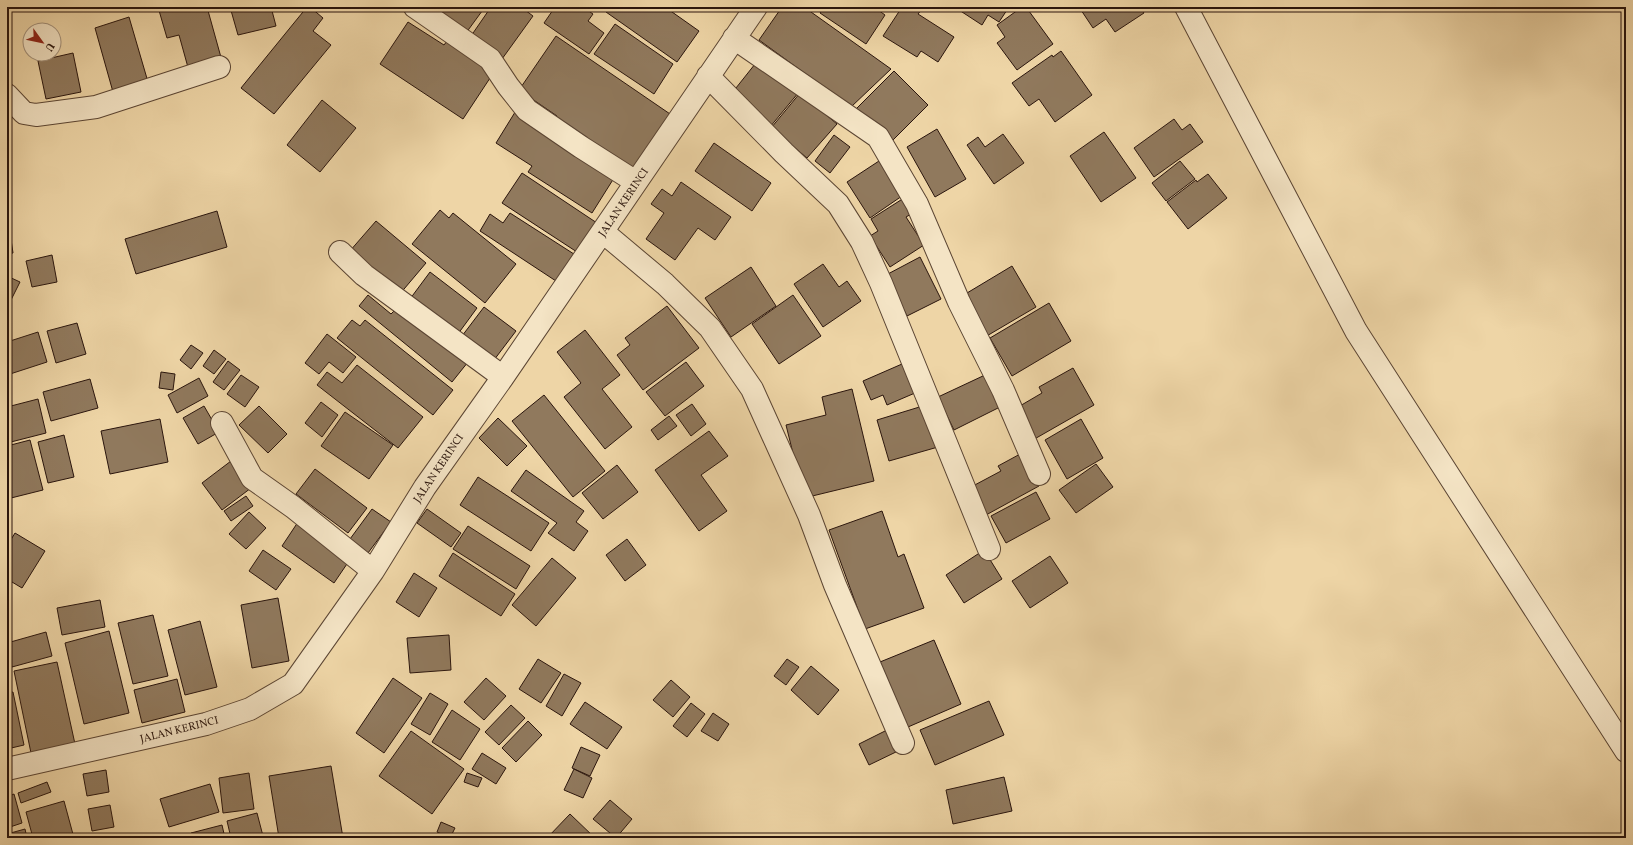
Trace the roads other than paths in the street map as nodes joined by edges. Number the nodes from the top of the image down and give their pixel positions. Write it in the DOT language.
graph roads {
  1 [pos="415,7"];
  2 [pos="756,7"];
  3 [pos="1186,7"];
  4 [pos="734,38"];
  5 [pos="219,67"];
  6 [pos="708,76"];
  7 [pos="7,95"];
  8 [pos="636,182"];
  9 [pos="603,232"];
  10 [pos="340,252"];
  11 [pos="503,377"];
  12 [pos="222,423"];
  13 [pos="1039,474"];
  14 [pos="989,549"];
  15 [pos="373,571"];
  16 [pos="903,743"];
  17 [pos="1626,751"];
  18 [pos="7,769"];
  1 -- 8 [label="street"];
  2 -- 4 [label="street, JALAN KERINCI"];
  3 -- 17 [label="street"];
  4 -- 6 [label="street, JALAN KERINCI"];
  4 -- 13 [label="street"];
  5 -- 7 [label="street"];
  6 -- 8 [label="street, JALAN KERINCI"];
  6 -- 14 [label="street"];
  8 -- 9 [label="street, JALAN KERINCI"];
  9 -- 11 [label="street, JALAN KERINCI"];
  9 -- 16 [label="street"];
  10 -- 11 [label="street"];
  11 -- 15 [label="street, JALAN KERINCI"];
  12 -- 15 [label="street"];
  15 -- 18 [label="street, JALAN KERINCI"];
}
